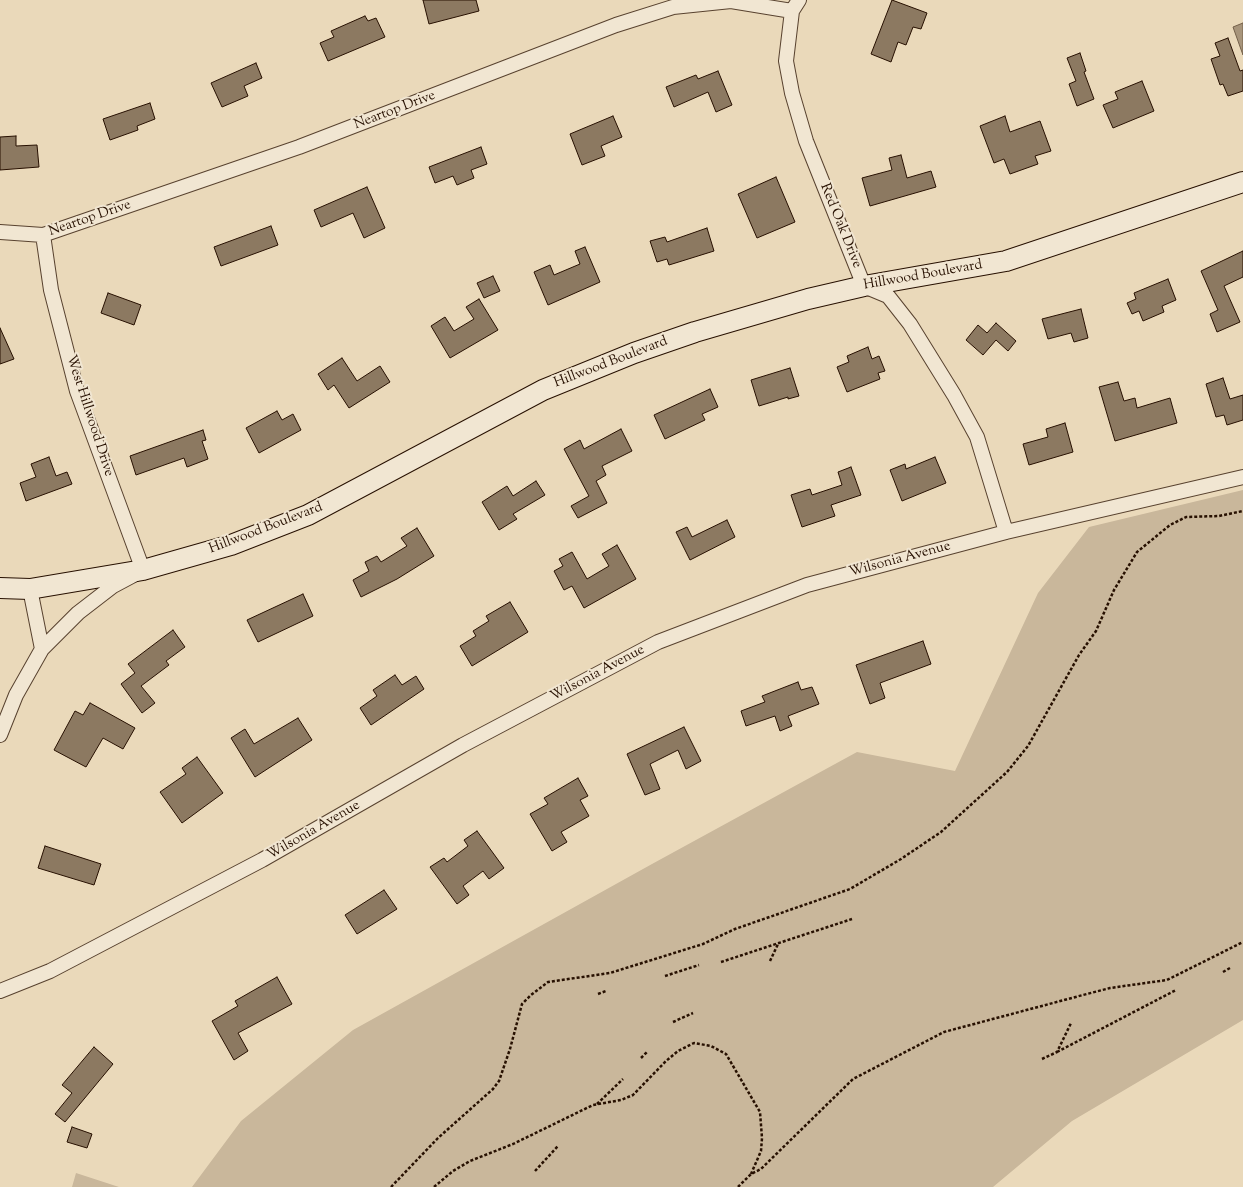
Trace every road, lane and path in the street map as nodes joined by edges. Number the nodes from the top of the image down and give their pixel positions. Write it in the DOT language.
graph roads {
  1 [pos="795,6"];
  2 [pos="1243,182"];
  3 [pos="0,232"];
  4 [pos="43,235"];
  5 [pos="864,286"];
  6 [pos="1243,477"];
  7 [pos="1243,511"];
  8 [pos="1006,532"];
  9 [pos="143,570"];
  10 [pos="0,588"];
  11 [pos="30,589"];
  12 [pos="42,649"];
  13 [pos="0,735"];
  14 [pos="852,919"];
  15 [pos="1243,942"];
  16 [pos="778,944"];
  17 [pos="770,961"];
  18 [pos="721,962"];
  19 [pos="699,965"];
  20 [pos="1230,968"];
  21 [pos="1223,972"];
  22 [pos="665,976"];
  23 [pos="1176,990"];
  24 [pos="0,991"];
  25 [pos="606,991"];
  26 [pos="598,994"];
  27 [pos="693,1013"];
  28 [pos="673,1022"];
  29 [pos="1070,1023"];
  30 [pos="648,1051"];
  31 [pos="1057,1052"];
  32 [pos="641,1058"];
  33 [pos="1042,1060"];
  34 [pos="623,1079"];
  35 [pos="597,1104"];
  36 [pos="558,1146"];
  37 [pos="535,1171"];
  38 [pos="751,1174"];
  39 [pos="391,1187"];
  40 [pos="434,1187"];
  41 [pos="738,1187"];
  1 -- 4 [label="street, Neartop Drive"];
  1 -- 5 [label="street, Red Oak Drive"];
  2 -- 5 [label="street, Hillwood Boulevard"];
  3 -- 4 [label="street, Neartop Drive"];
  4 -- 9 [label="street, West Hillwood Drive"];
  5 -- 8 [label="street, Red Oak Drive"];
  5 -- 9 [label="street, Hillwood Boulevard"];
  6 -- 8 [label="street, Wilsonia Avenue"];
  7 -- 39 [label="path"];
  8 -- 24 [label="street, Wilsonia Avenue"];
  9 -- 11 [label="street, Hillwood Boulevard"];
  9 -- 12 [label="street"];
  10 -- 11 [label="street, Hillwood Boulevard"];
  11 -- 12 [label="street"];
  12 -- 13 [label="street"];
  14 -- 16 [label="path"];
  15 -- 38 [label="path"];
  16 -- 17 [label="path"];
  16 -- 18 [label="path"];
  19 -- 22 [label="path"];
  20 -- 21 [label="path"];
  23 -- 31 [label="path"];
  25 -- 26 [label="path"];
  27 -- 28 [label="path"];
  29 -- 31 [label="path"];
  30 -- 32 [label="path"];
  31 -- 33 [label="path"];
  34 -- 35 [label="path"];
  35 -- 38 [label="path"];
  35 -- 40 [label="path"];
  36 -- 37 [label="path"];
  38 -- 41 [label="path"];
}
